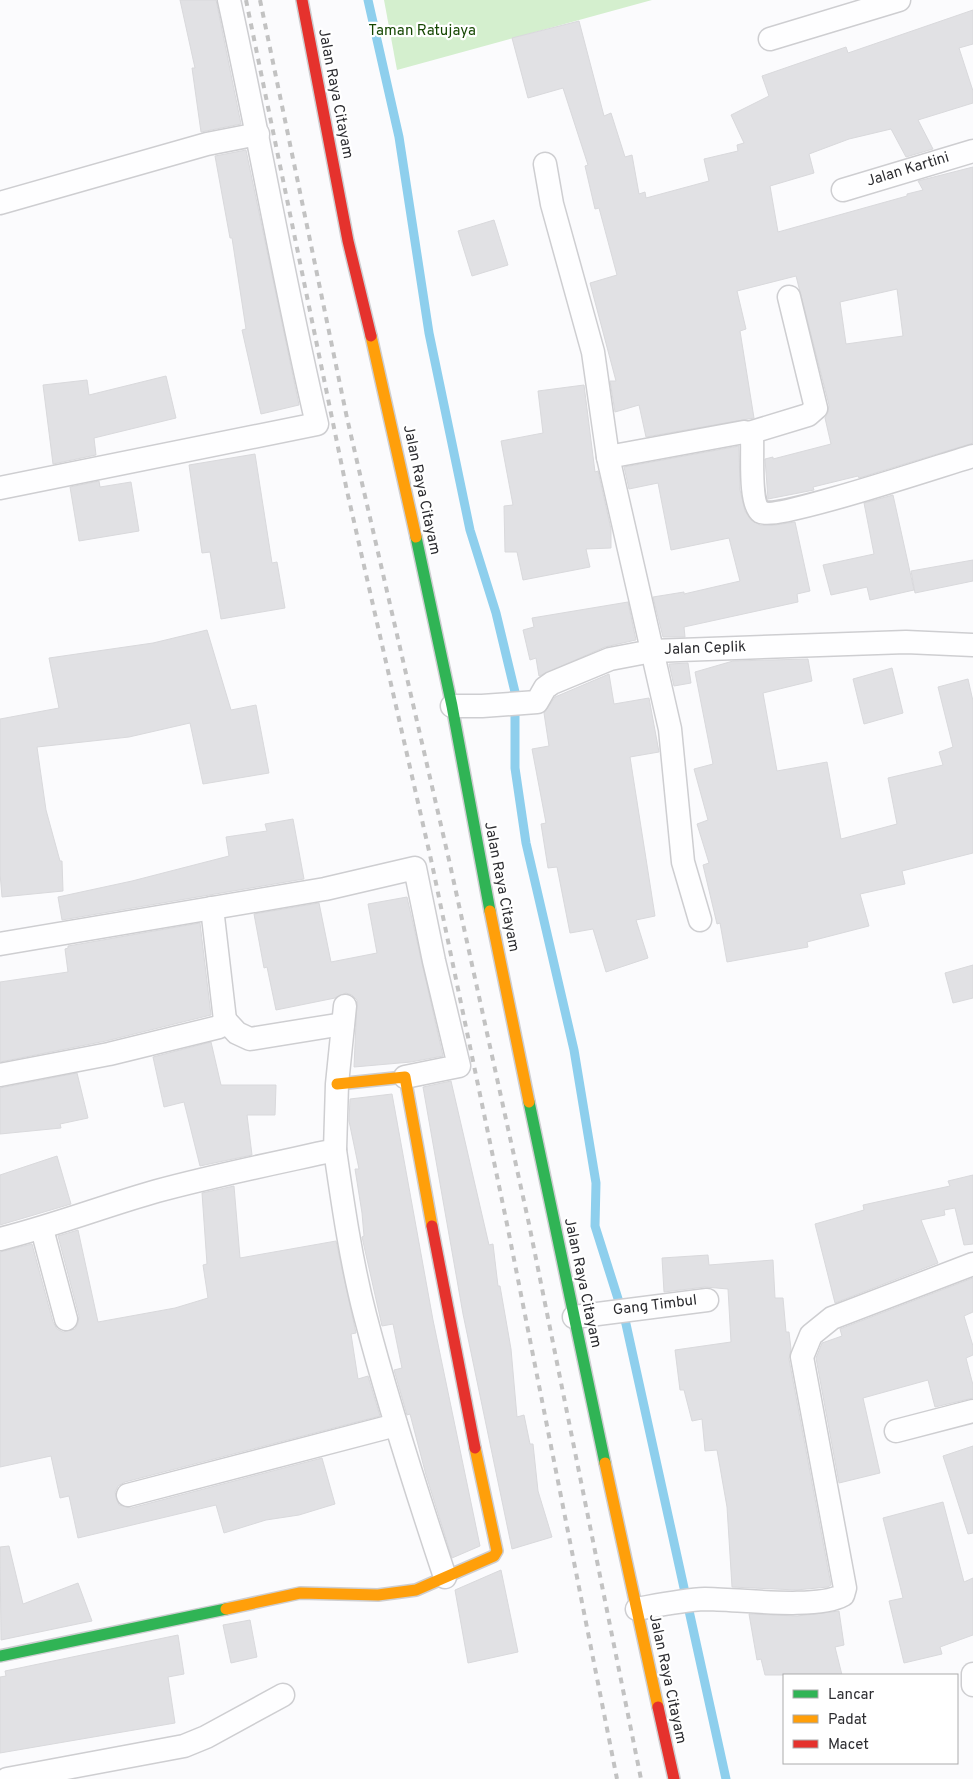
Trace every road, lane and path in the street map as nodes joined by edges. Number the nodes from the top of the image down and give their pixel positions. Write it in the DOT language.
graph roads {
  1 [pos="229,0"];
  2 [pos="302,0"];
  3 [pos="899,0"];
  4 [pos="770,39"];
  5 [pos="258,134"];
  6 [pos="973,151"];
  7 [pos="545,164"];
  8 [pos="843,190"];
  9 [pos="0,203"];
  10 [pos="789,297"];
  11 [pos="749,433"];
  12 [pos="973,456"];
  13 [pos="608,457"];
  14 [pos="0,488"];
  15 [pos="972,649"];
  16 [pos="652,651"];
  17 [pos="452,706"];
  18 [pos="212,908"];
  19 [pos="700,920"];
  20 [pos="0,944"];
  21 [pos="225,1020"];
  22 [pos="0,1075"];
  23 [pos="405,1077"];
  24 [pos="337,1084"];
  25 [pos="335,1150"];
  26 [pos="42,1229"];
  27 [pos="0,1239"];
  28 [pos="973,1264"];
  29 [pos="707,1300"];
  30 [pos="574,1317"];
  31 [pos="66,1319"];
  32 [pos="973,1411"];
  33 [pos="396,1425"];
  34 [pos="896,1431"];
  35 [pos="128,1495"];
  36 [pos="445,1577"];
  37 [pos="637,1609"];
  38 [pos="0,1656"];
  39 [pos="973,1674"];
  40 [pos="973,1685"];
  41 [pos="283,1695"];
  42 [pos="7,1779"];
  43 [pos="674,1779"];
  1 -- 5 [label="street"];
  2 -- 17 [label="main road, Jalan Raya Citayam"];
  3 -- 4 [label="street"];
  5 -- 9 [label="street"];
  5 -- 14 [label="street"];
  6 -- 8 [label="street, Jalan Kartini"];
  7 -- 13 [label="street"];
  10 -- 11 [label="street"];
  11 -- 12 [label="street"];
  11 -- 13 [label="street"];
  13 -- 16 [label="street"];
  15 -- 16 [label="street, Jalan Ceplik"];
  16 -- 17 [label="street, Jalan Ceplik"];
  16 -- 19 [label="street"];
  17 -- 30 [label="main road, Jalan Raya Citayam"];
  18 -- 20 [label="street"];
  18 -- 21 [label="street"];
  18 -- 23 [label="street"];
  21 -- 22 [label="street"];
  21 -- 24 [label="street"];
  23 -- 24 [label="main road"];
  23 -- 36 [label="main road"];
  24 -- 25 [label="street"];
  25 -- 26 [label="street"];
  25 -- 33 [label="street"];
  26 -- 27 [label="street"];
  26 -- 31 [label="street"];
  28 -- 37 [label="street"];
  29 -- 30 [label="street, Gang Timbul"];
  30 -- 37 [label="main road, Jalan Raya Citayam"];
  32 -- 34 [label="street"];
  33 -- 35 [label="street"];
  33 -- 36 [label="street"];
  36 -- 38 [label="main road"];
  37 -- 43 [label="main road, Jalan Raya Citayam"];
  39 -- 40 [label="street"];
  41 -- 42 [label="street"];
}
